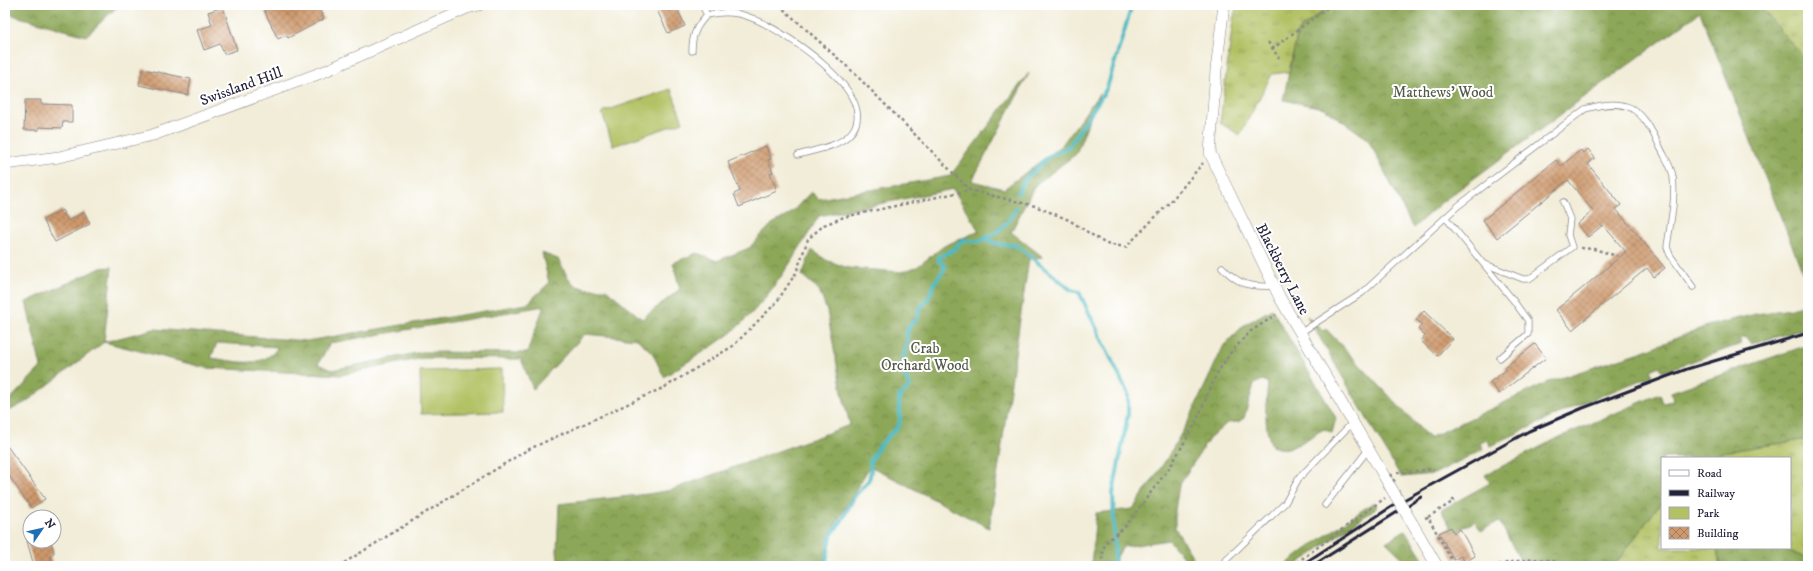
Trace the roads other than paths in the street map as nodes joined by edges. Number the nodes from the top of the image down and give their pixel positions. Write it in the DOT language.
graph roads {
  1 [pos="479,5"];
  2 [pos="702,5"];
  3 [pos="1224,5"];
  4 [pos="707,15"];
  5 [pos="692,51"];
  6 [pos="798,154"];
  7 [pos="5,164"];
  8 [pos="1563,202"];
  9 [pos="1445,217"];
  10 [pos="1484,264"];
  11 [pos="1222,267"];
  12 [pos="1273,286"];
  13 [pos="1693,287"];
  14 [pos="1300,333"];
  15 [pos="1500,358"];
  16 [pos="1352,423"];
  17 [pos="1368,450"];
  18 [pos="1325,506"];
  19 [pos="1220,566"];
  20 [pos="1437,566"];
  1 -- 7 [label="street, Swissland Hill"];
  2 -- 4 [label="lane"];
  3 -- 12 [label="street, Blackberry Lane"];
  4 -- 5 [label="lane"];
  4 -- 6 [label="lane"];
  8 -- 10 [label="lane"];
  9 -- 10 [label="lane"];
  9 -- 13 [label="lane"];
  9 -- 14 [label="lane"];
  10 -- 15 [label="lane"];
  11 -- 12 [label="lane"];
  12 -- 14 [label="street, Blackberry Lane"];
  14 -- 16 [label="street, Blackberry Lane"];
  16 -- 17 [label="street, Blackberry Lane"];
  16 -- 19 [label="lane"];
  17 -- 18 [label="lane"];
  17 -- 20 [label="street, Blackberry Lane, bridge"];
}
